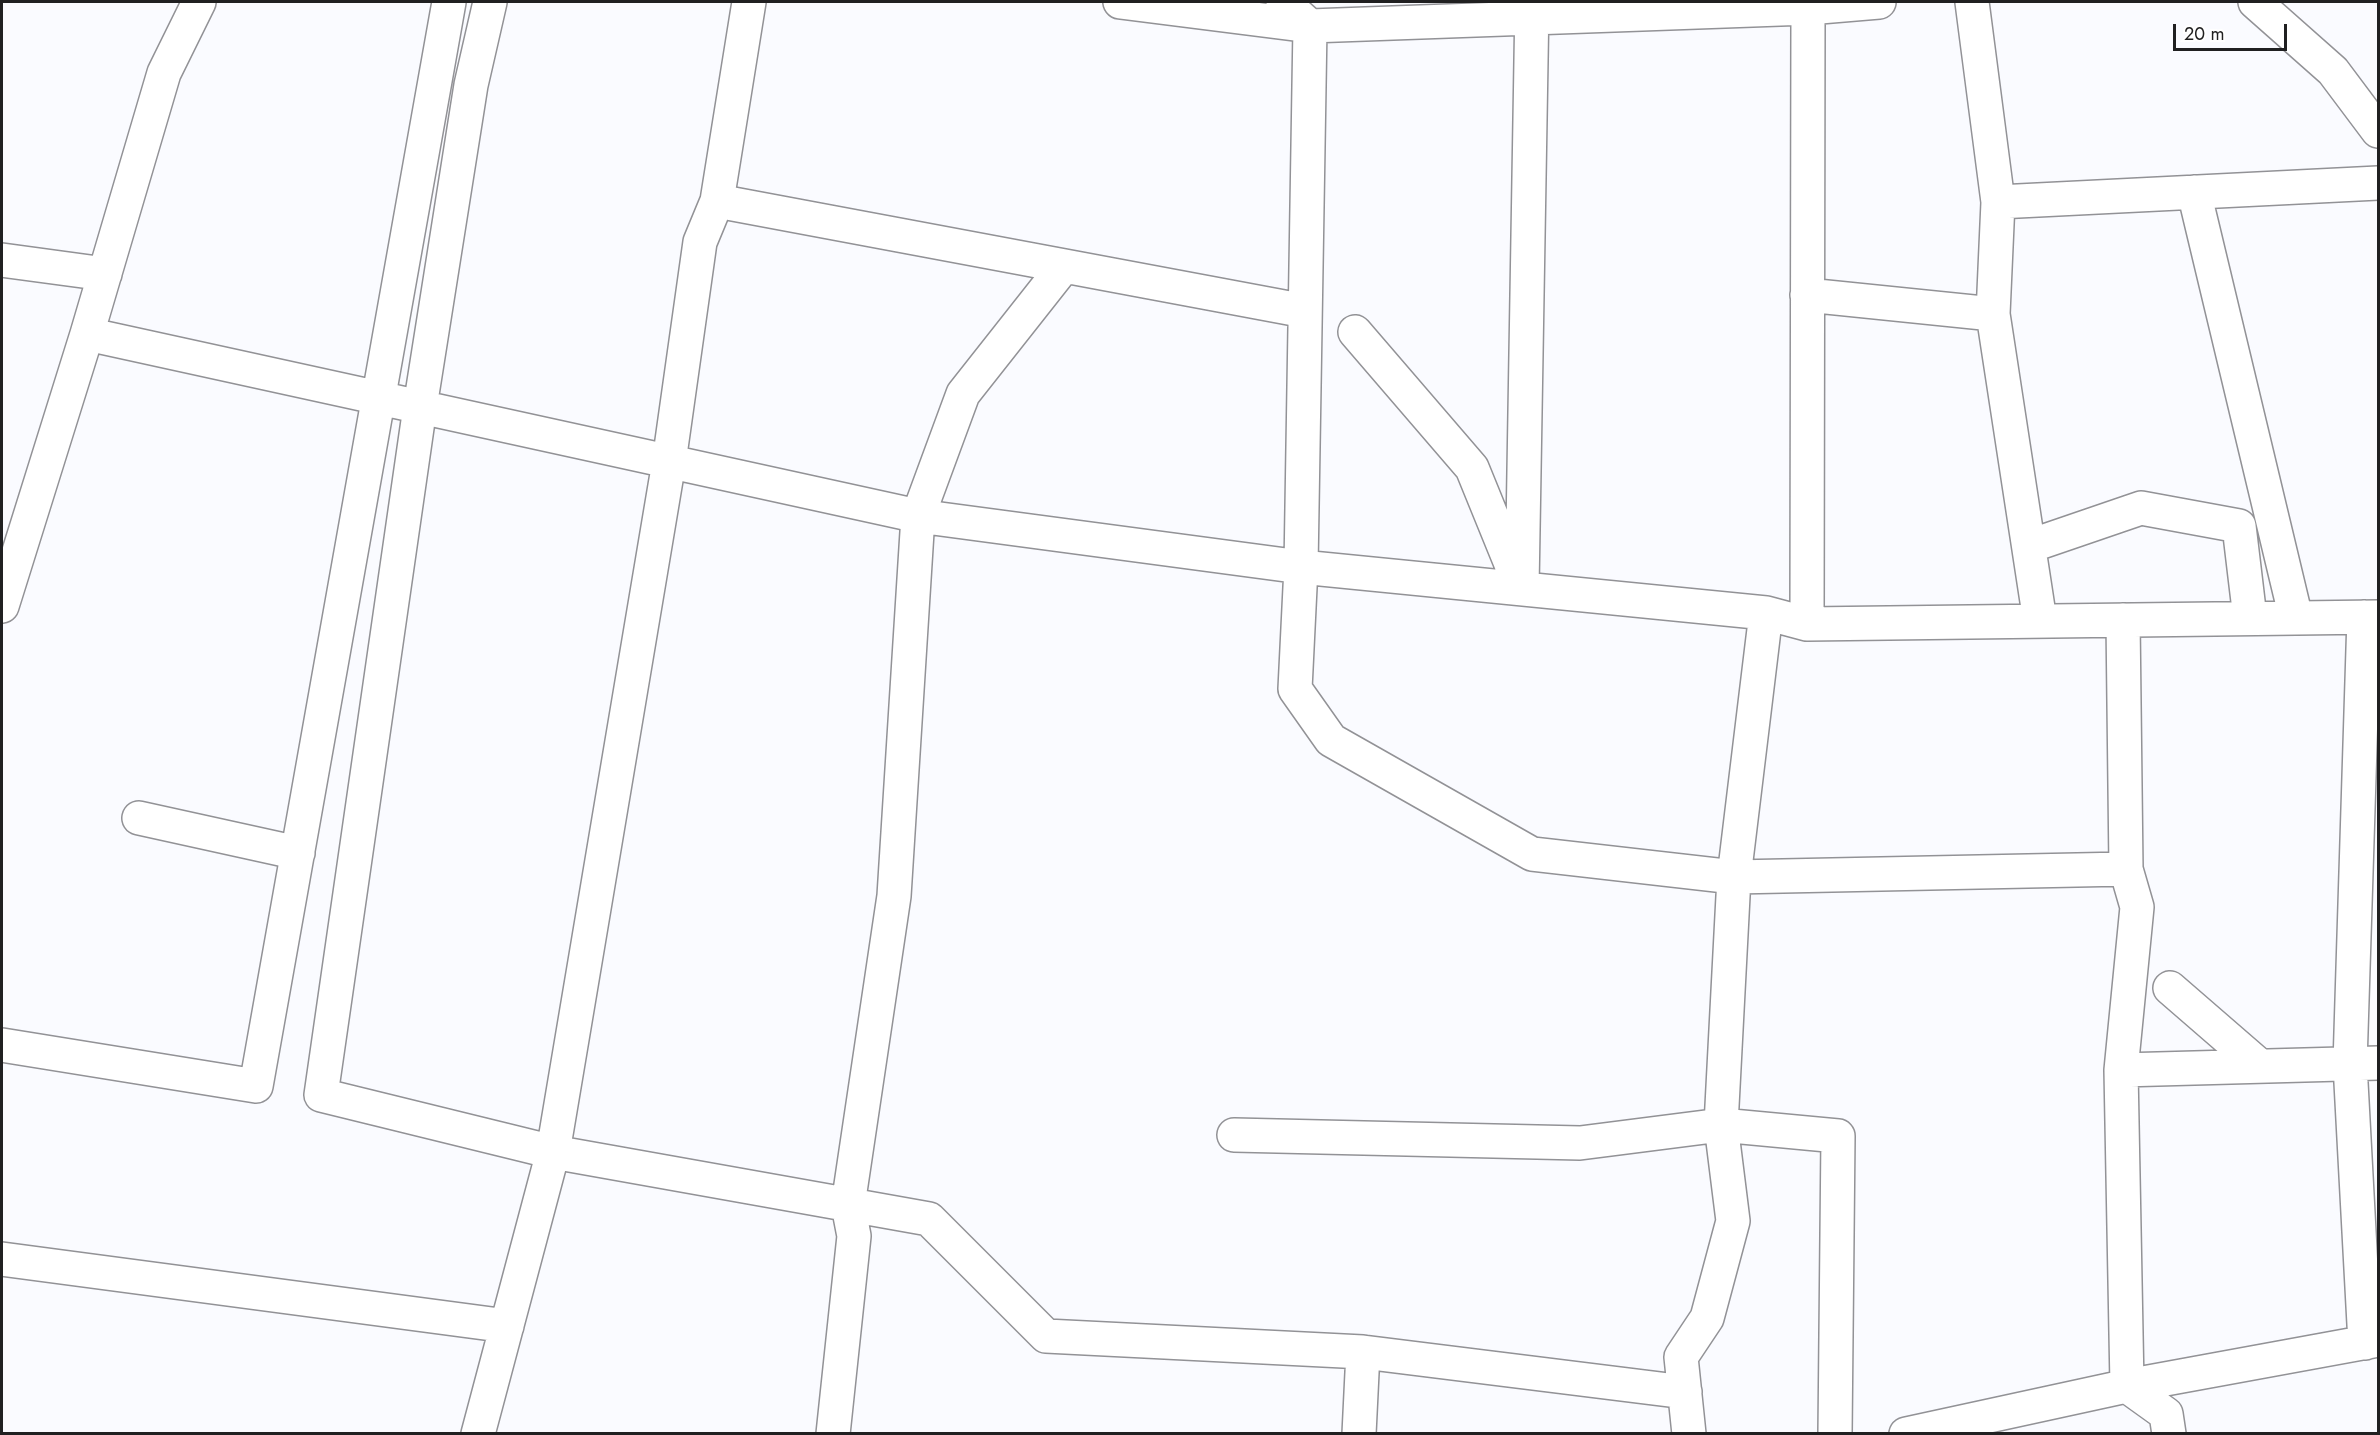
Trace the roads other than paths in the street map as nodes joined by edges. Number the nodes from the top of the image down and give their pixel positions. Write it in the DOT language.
graph roads {
  1 [pos="199,2"];
  2 [pos="449,2"];
  3 [pos="490,2"];
  4 [pos="749,2"];
  5 [pos="1120,2"];
  6 [pos="1283,2"];
  7 [pos="1879,2"];
  8 [pos="1972,2"];
  9 [pos="2255,2"];
  10 [pos="1808,8"];
  11 [pos="1475,10"];
  12 [pos="1532,10"];
  13 [pos="1310,26"];
  14 [pos="2379,130"];
  15 [pos="2379,183"];
  16 [pos="2194,192"];
  17 [pos="717,201"];
  18 [pos="1998,202"];
  19 [pos="2,260"];
  20 [pos="1065,266"];
  21 [pos="105,274"];
  22 [pos="1808,296"];
  23 [pos="1305,311"];
  24 [pos="1993,314"];
  25 [pos="1355,332"];
  26 [pos="87,334"];
  27 [pos="379,398"];
  28 [pos="420,407"];
  29 [pos="669,462"];
  30 [pos="918,516"];
  31 [pos="2030,546"];
  32 [pos="1301,567"];
  33 [pos="1522,588"];
  34 [pos="2,606"];
  35 [pos="1766,613"];
  36 [pos="2372,617"];
  37 [pos="2250,618"];
  38 [pos="2296,618"];
  39 [pos="2123,620"];
  40 [pos="2040,621"];
  41 [pos="1807,624"];
  42 [pos="139,818"];
  43 [pos="298,853"];
  44 [pos="2126,869"];
  45 [pos="1734,877"];
  46 [pos="2170,988"];
  47 [pos="2,1046"];
  48 [pos="2364,1064"];
  49 [pos="2260,1066"];
  50 [pos="2121,1070"];
  51 [pos="1721,1125"];
  52 [pos="1234,1135"];
  53 [pos="553,1152"];
  54 [pos="848,1205"];
  55 [pos="2,1259"];
  56 [pos="507,1326"];
  57 [pos="2372,1341"];
  58 [pos="1363,1352"];
  59 [pos="2127,1386"];
  60 [pos="1685,1392"];
  61 [pos="478,1434"];
  62 [pos="833,1434"];
  63 [pos="1359,1434"];
  64 [pos="1689,1434"];
  65 [pos="1835,1434"];
  66 [pos="1906,1434"];
  67 [pos="2169,1434"];
  1 -- 21 [label="street"];
  2 -- 27 [label="street"];
  3 -- 28 [label="street"];
  4 -- 17 [label="street"];
  5 -- 13 [label="street"];
  6 -- 13 [label="street"];
  7 -- 10 [label="street"];
  8 -- 18 [label="street"];
  9 -- 14 [label="street"];
  10 -- 12 [label="street"];
  10 -- 22 [label="street"];
  11 -- 12 [label="street"];
  11 -- 13 [label="street"];
  12 -- 33 [label="street"];
  13 -- 23 [label="street"];
  15 -- 16 [label="street"];
  16 -- 18 [label="street"];
  16 -- 38 [label="street"];
  17 -- 20 [label="street"];
  17 -- 29 [label="street"];
  18 -- 24 [label="street"];
  19 -- 21 [label="street"];
  20 -- 23 [label="street"];
  20 -- 30 [label="street"];
  21 -- 26 [label="street"];
  22 -- 24 [label="street"];
  22 -- 41 [label="street"];
  23 -- 32 [label="street"];
  24 -- 31 [label="street"];
  25 -- 33 [label="street"];
  26 -- 27 [label="street"];
  26 -- 34 [label="street"];
  27 -- 28 [label="street"];
  27 -- 43 [label="street"];
  28 -- 29 [label="street"];
  28 -- 53 [label="street"];
  29 -- 30 [label="street"];
  29 -- 53 [label="street"];
  30 -- 32 [label="street"];
  30 -- 54 [label="street"];
  31 -- 37 [label="street"];
  31 -- 40 [label="street"];
  32 -- 33 [label="street"];
  32 -- 45 [label="street"];
  33 -- 35 [label="street"];
  35 -- 41 [label="street"];
  35 -- 45 [label="street"];
  36 -- 38 [label="street"];
  36 -- 48 [label="street"];
  37 -- 38 [label="street"];
  37 -- 39 [label="street"];
  39 -- 40 [label="street"];
  39 -- 44 [label="street"];
  40 -- 41 [label="street"];
  42 -- 43 [label="street"];
  43 -- 47 [label="street"];
  44 -- 45 [label="street"];
  44 -- 50 [label="street"];
  45 -- 51 [label="street"];
  46 -- 49 [label="street"];
  48 -- 49 [label="street"];
  48 -- 57 [label="street"];
  49 -- 50 [label="street"];
  50 -- 59 [label="street"];
  51 -- 52 [label="street"];
  51 -- 60 [label="street"];
  51 -- 65 [label="street"];
  53 -- 54 [label="street"];
  53 -- 56 [label="street"];
  54 -- 58 [label="street"];
  54 -- 62 [label="street"];
  55 -- 56 [label="street"];
  56 -- 61 [label="street"];
  57 -- 59 [label="street"];
  58 -- 60 [label="street"];
  58 -- 63 [label="street"];
  59 -- 66 [label="street"];
  59 -- 67 [label="street"];
  60 -- 64 [label="street"];
}
